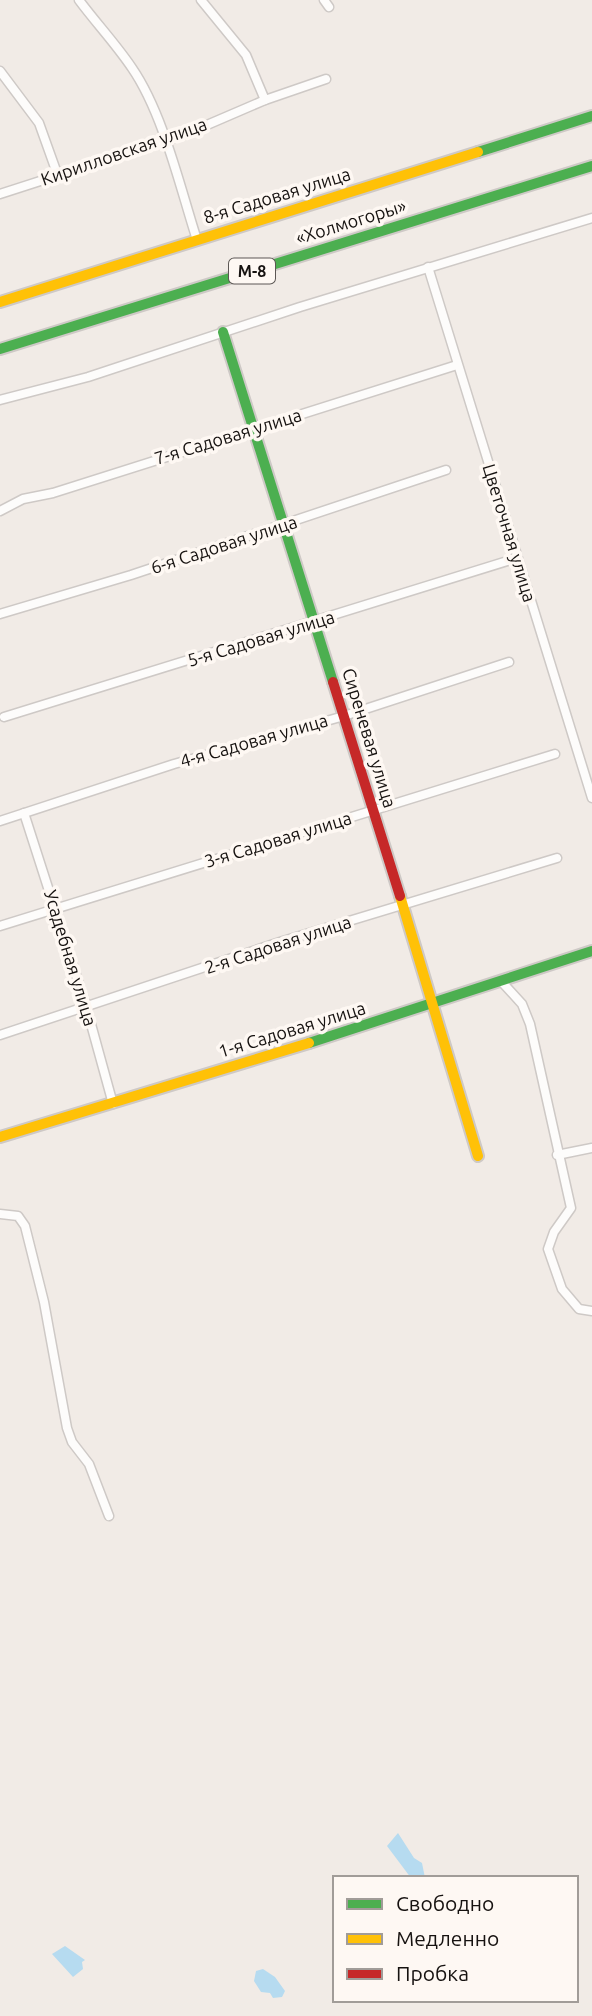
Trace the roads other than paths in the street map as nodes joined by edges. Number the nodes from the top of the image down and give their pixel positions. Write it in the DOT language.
graph roads {
  1 [pos="79,0"];
  2 [pos="201,0"];
  3 [pos="0,71"];
  4 [pos="326,79"];
  5 [pos="265,100"];
  6 [pos="592,116"];
  7 [pos="165,140"];
  8 [pos="592,166"];
  9 [pos="58,176"];
  10 [pos="0,194"];
  11 [pos="592,218"];
  12 [pos="197,240"];
  13 [pos="428,267"];
  14 [pos="0,302"];
  15 [pos="223,331"];
  16 [pos="0,349"];
  17 [pos="457,365"];
  18 [pos="0,400"];
  19 [pos="255,429"];
  20 [pos="446,470"];
  21 [pos="0,511"];
  22 [pos="284,526"];
  23 [pos="517,558"];
  24 [pos="0,614"];
  25 [pos="314,623"];
  26 [pos="509,662"];
  27 [pos="344,716"];
  28 [pos="4,717"];
  29 [pos="555,754"];
  30 [pos="592,798"];
  31 [pos="373,810"];
  32 [pos="24,813"];
  33 [pos="0,821"];
  34 [pos="556,858"];
  35 [pos="403,905"];
  36 [pos="54,909"];
  37 [pos="0,926"];
  38 [pos="592,951"];
  39 [pos="501,981"];
  40 [pos="431,1003"];
  41 [pos="86,1006"];
  42 [pos="0,1035"];
  43 [pos="113,1104"];
  44 [pos="0,1137"];
  45 [pos="592,1148"];
  46 [pos="557,1155"];
  47 [pos="478,1156"];
  48 [pos="0,1214"];
  49 [pos="592,1311"];
  50 [pos="109,1516"];
  1 -- 7 [label="street"];
  2 -- 5 [label="street"];
  3 -- 9 [label="street"];
  4 -- 5 [label="street, Кирилловская улица"];
  5 -- 7 [label="street, Кирилловская улица"];
  6 -- 12 [label="main road, 8-я Садовая улица"];
  7 -- 9 [label="street, Кирилловская улица"];
  7 -- 12 [label="street"];
  8 -- 16 [label="main road, «Холмогоры» / М-8"];
  9 -- 10 [label="street, Кирилловская улица"];
  11 -- 13 [label="street"];
  12 -- 14 [label="main road, 8-я Садовая улица"];
  13 -- 15 [label="street"];
  13 -- 17 [label="street, Цветочная улица"];
  15 -- 18 [label="street"];
  15 -- 19 [label="main road, Сиреневая улица"];
  17 -- 19 [label="street, 7-я Садовая улица"];
  17 -- 23 [label="street, Цветочная улица"];
  19 -- 21 [label="street, 7-я Садовая улица"];
  19 -- 22 [label="main road, Сиреневая улица"];
  20 -- 22 [label="street, 6-я Садовая улица"];
  22 -- 24 [label="street, 6-я Садовая улица"];
  22 -- 25 [label="main road, Сиреневая улица"];
  23 -- 25 [label="street, 5-я Садовая улица"];
  23 -- 30 [label="street, Цветочная улица"];
  25 -- 27 [label="main road, Сиреневая улица"];
  25 -- 28 [label="street, 5-я Садовая улица"];
  26 -- 27 [label="street, 4-я Садовая улица"];
  27 -- 31 [label="main road, Сиреневая улица"];
  27 -- 32 [label="street, 4-я Садовая улица"];
  29 -- 31 [label="street, 3-я Садовая улица"];
  31 -- 35 [label="main road, Сиреневая улица"];
  31 -- 36 [label="street, 3-я Садовая улица"];
  32 -- 33 [label="street, 4-я Садовая улица"];
  32 -- 36 [label="street, Усадебная улица"];
  34 -- 35 [label="street, 2-я Садовая улица"];
  35 -- 40 [label="main road, Сиреневая улица"];
  35 -- 41 [label="street, 2-я Садовая улица"];
  36 -- 37 [label="street, 3-я Садовая улица"];
  36 -- 41 [label="street, Усадебная улица"];
  38 -- 39 [label="main road, 1-я Садовая улица"];
  39 -- 40 [label="main road, 1-я Садовая улица"];
  39 -- 46 [label="street"];
  40 -- 43 [label="main road, 1-я Садовая улица"];
  40 -- 47 [label="main road, Сиреневая улица"];
  41 -- 42 [label="street, 2-я Садовая улица"];
  41 -- 43 [label="street, Усадебная улица"];
  43 -- 44 [label="main road, 1-я Садовая улица"];
  45 -- 46 [label="street"];
  46 -- 49 [label="street"];
  48 -- 50 [label="street"];
}
